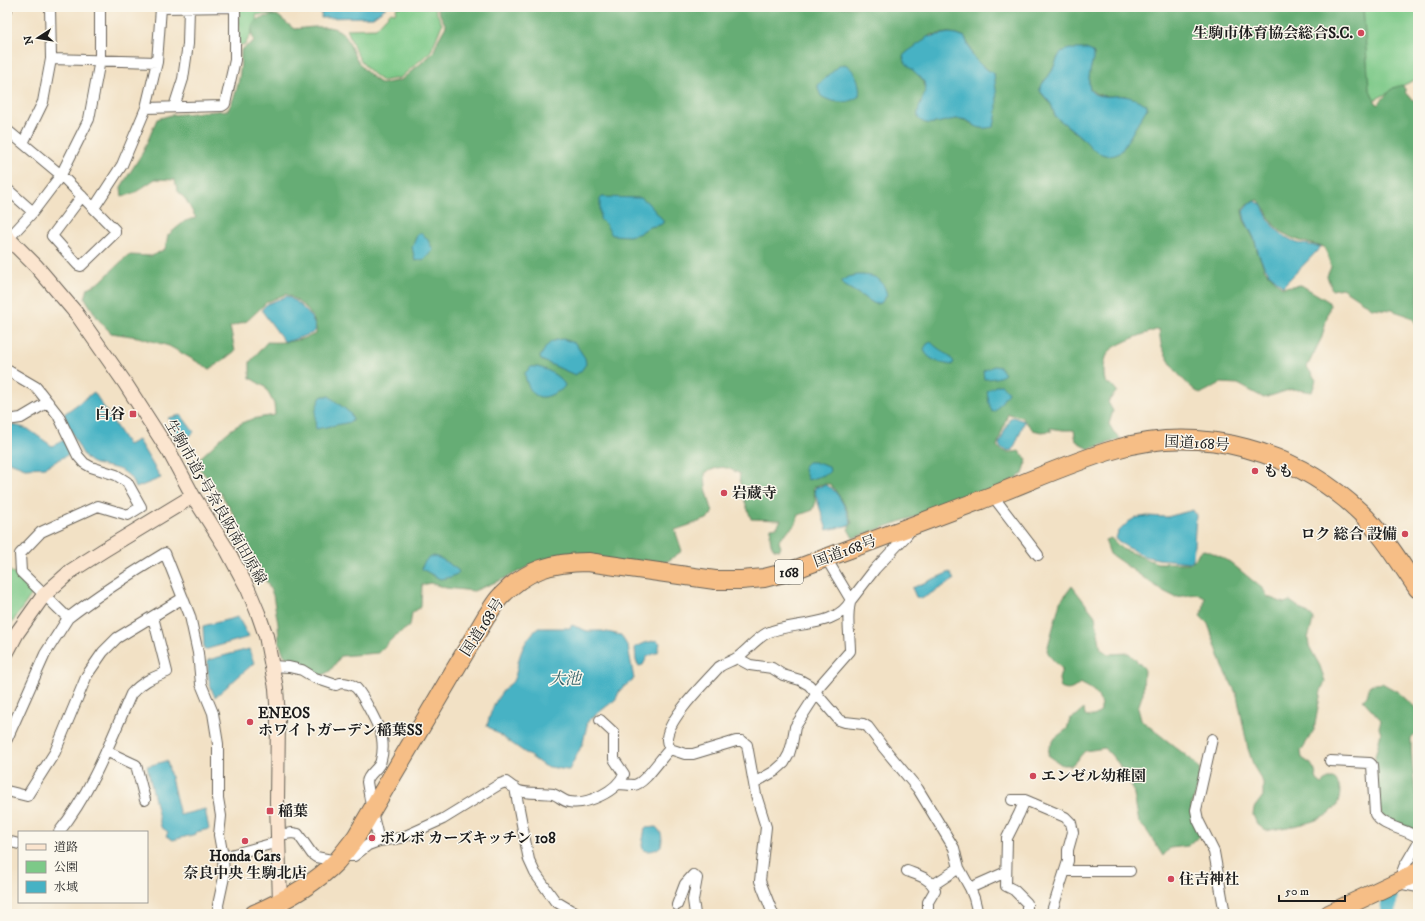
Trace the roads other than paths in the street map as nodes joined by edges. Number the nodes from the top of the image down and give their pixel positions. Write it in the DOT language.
graph roads {
  1 [pos="7,7"];
  2 [pos="50,7"];
  3 [pos="100,7"];
  4 [pos="189,7"];
  5 [pos="7,10"];
  6 [pos="51,59"];
  7 [pos="100,60"];
  8 [pos="157,62"];
  9 [pos="174,107"];
  10 [pos="146,108"];
  11 [pos="7,130"];
  12 [pos="23,143"];
  13 [pos="61,175"];
  14 [pos="7,189"];
  15 [pos="82,196"];
  16 [pos="94,208"];
  17 [pos="33,212"];
  18 [pos="8,238"];
  19 [pos="7,370"];
  20 [pos="48,402"];
  21 [pos="7,420"];
  22 [pos="992,495"];
  23 [pos="193,496"];
  24 [pos="141,507"];
  25 [pos="150,522"];
  26 [pos="915,525"];
  27 [pos="1038,555"];
  28 [pos="826,558"];
  29 [pos="1418,589"];
  30 [pos="44,595"];
  31 [pos="183,598"];
  32 [pos="850,601"];
  33 [pos="153,617"];
  34 [pos="68,618"];
  35 [pos="7,652"];
  36 [pos="736,658"];
  37 [pos="272,666"];
  38 [pos="816,692"];
  39 [pos="600,720"];
  40 [pos="7,739"];
  41 [pos="1212,739"];
  42 [pos="670,749"];
  43 [pos="106,751"];
  44 [pos="1330,761"];
  45 [pos="754,783"];
  46 [pos="618,784"];
  47 [pos="515,788"];
  48 [pos="7,791"];
  49 [pos="145,800"];
  50 [pos="1012,800"];
  51 [pos="1024,800"];
  52 [pos="372,812"];
  53 [pos="60,831"];
  54 [pos="1418,838"];
  55 [pos="278,839"];
  56 [pos="7,841"];
  57 [pos="379,841"];
  58 [pos="1418,843"];
  59 [pos="18,844"];
  60 [pos="223,857"];
  61 [pos="339,858"];
  62 [pos="959,868"];
  63 [pos="907,871"];
  64 [pos="1065,871"];
  65 [pos="1130,871"];
  66 [pos="1006,872"];
  67 [pos="1418,872"];
  68 [pos="1397,882"];
  69 [pos="933,885"];
  70 [pos="1418,887"];
  71 [pos="970,888"];
  72 [pos="677,905"];
  73 [pos="281,908"];
  74 [pos="219,914"];
  75 [pos="254,914"];
  76 [pos="578,914"];
  77 [pos="694,914"];
  78 [pos="773,914"];
  79 [pos="928,914"];
  80 [pos="978,914"];
  81 [pos="1027,914"];
  82 [pos="1051,914"];
  83 [pos="1225,914"];
  84 [pos="1329,914"];
  1 -- 5 [label="street"];
  2 -- 6 [label="street"];
  3 -- 7 [label="street"];
  4 -- 8 [label="street"];
  4 -- 9 [label="street"];
  4 -- 9 [label="street"];
  6 -- 7 [label="street"];
  6 -- 12 [label="street"];
  7 -- 8 [label="street"];
  7 -- 13 [label="street"];
  8 -- 10 [label="street"];
  9 -- 10 [label="street"];
  10 -- 16 [label="street"];
  11 -- 12 [label="street"];
  12 -- 13 [label="street"];
  13 -- 15 [label="street"];
  13 -- 17 [label="street"];
  14 -- 17 [label="street"];
  15 -- 16 [label="street"];
  15 -- 16 [label="street"];
  17 -- 18 [label="street"];
  18 -- 23 [label="street, 生駒市道5号奈良阪南田原線"];
  19 -- 20 [label="street"];
  20 -- 21 [label="street"];
  20 -- 24 [label="street"];
  22 -- 26 [label="highway, 国道168号 / 168"];
  22 -- 27 [label="street"];
  22 -- 29 [label="highway, 国道168号 / 168"];
  23 -- 25 [label="street"];
  23 -- 37 [label="street, 生駒市道5号奈良阪南田原線"];
  24 -- 25 [label="street"];
  24 -- 30 [label="street"];
  25 -- 30 [label="street"];
  26 -- 28 [label="highway, 国道168号 / 168"];
  26 -- 32 [label="street"];
  28 -- 32 [label="street"];
  28 -- 52 [label="highway, 国道168号 / 168"];
  30 -- 34 [label="street"];
  30 -- 35 [label="street"];
  31 -- 33 [label="street"];
  31 -- 34 [label="street"];
  31 -- 60 [label="street"];
  32 -- 36 [label="street"];
  32 -- 38 [label="street"];
  33 -- 43 [label="street"];
  33 -- 48 [label="street"];
  34 -- 40 [label="street"];
  36 -- 38 [label="street"];
  36 -- 42 [label="street"];
  37 -- 52 [label="street"];
  37 -- 55 [label="street, 生駒市道5号奈良阪南田原線"];
  38 -- 45 [label="street"];
  38 -- 62 [label="street"];
  39 -- 46 [label="street"];
  41 -- 83 [label="street"];
  42 -- 45 [label="street"];
  42 -- 46 [label="street"];
  43 -- 49 [label="street"];
  43 -- 53 [label="street"];
  44 -- 54 [label="street"];
  45 -- 78 [label="street"];
  46 -- 47 [label="street"];
  47 -- 57 [label="street"];
  47 -- 76 [label="street"];
  50 -- 51 [label="street"];
  51 -- 64 [label="street"];
  51 -- 66 [label="street"];
  52 -- 57 [label="street"];
  52 -- 61 [label="highway, 国道168号 / 168"];
  55 -- 60 [label="street"];
  55 -- 61 [label="street"];
  55 -- 73 [label="street, 生駒市道5号奈良阪南田原線"];
  56 -- 59 [label="street"];
  57 -- 61 [label="street"];
  58 -- 68 [label="street"];
  60 -- 74 [label="street"];
  61 -- 73 [label="highway, 国道168号 / 168"];
  62 -- 69 [label="street"];
  62 -- 71 [label="street"];
  63 -- 69 [label="street"];
  64 -- 65 [label="street"];
  64 -- 82 [label="street"];
  66 -- 71 [label="street"];
  66 -- 81 [label="street"];
  67 -- 68 [label="highway"];
  68 -- 70 [label="street"];
  68 -- 84 [label="highway"];
  69 -- 79 [label="street"];
  71 -- 80 [label="street"];
  72 -- 77 [label="street"];
  73 -- 75 [label="highway, 国道168号 / 168"];
}
